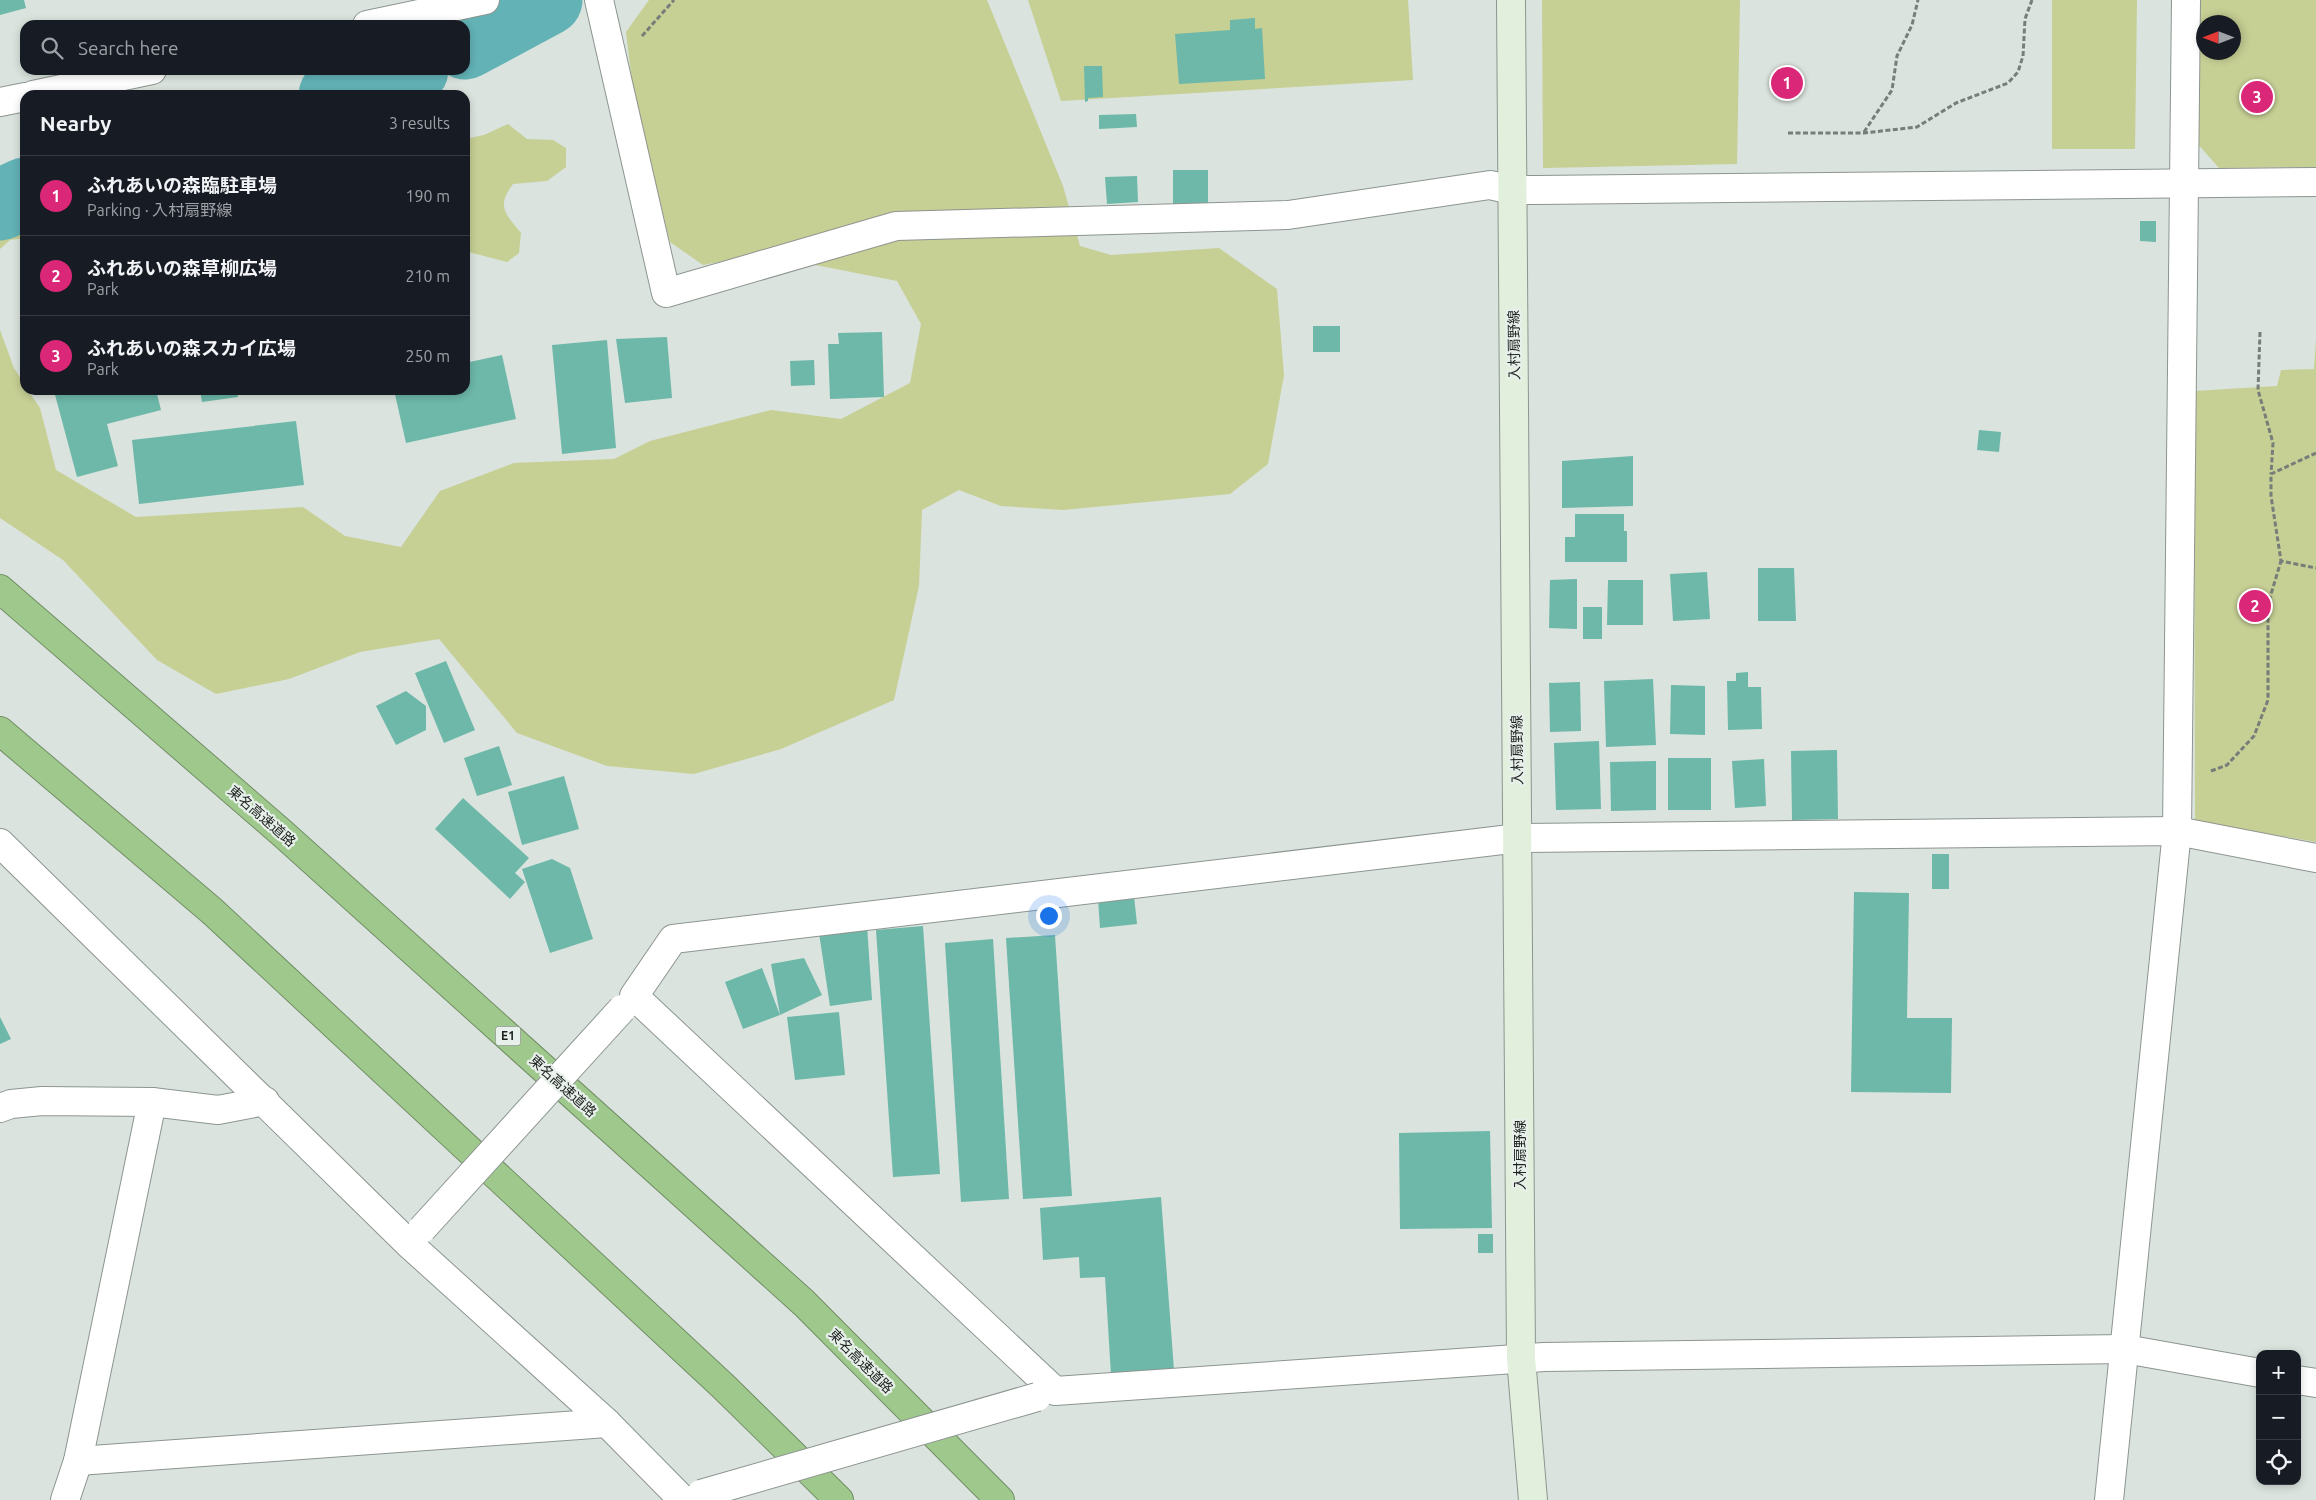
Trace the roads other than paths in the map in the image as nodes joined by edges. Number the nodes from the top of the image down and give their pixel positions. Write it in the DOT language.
graph roads {
  1 [pos="484,0"];
  2 [pos="599,0"];
  3 [pos="1511,0"];
  4 [pos="2186,0"];
  5 [pos="390,20"];
  6 [pos="128,75"];
  7 [pos="57,90"];
  8 [pos="20,98"];
  9 [pos="0,102"];
  10 [pos="2316,182"];
  11 [pos="2184,184"];
  12 [pos="1512,190"];
  13 [pos="0,589"];
  14 [pos="0,731"];
  15 [pos="2177,832"];
  16 [pos="1519,838"];
  17 [pos="0,843"];
  18 [pos="2316,858"];
  19 [pos="628,1002"];
  20 [pos="265,1101"];
  21 [pos="152,1102"];
  22 [pos="0,1108"];
  23 [pos="416,1237"];
  24 [pos="2125,1349"];
  25 [pos="1521,1358"];
  26 [pos="2256,1372"];
  27 [pos="2301,1381"];
  28 [pos="2316,1383"];
  29 [pos="1046,1394"];
  30 [pos="607,1423"];
  31 [pos="78,1461"];
  32 [pos="689,1498"];
  33 [pos="65,1500"];
  34 [pos="840,1500"];
  35 [pos="1000,1500"];
  36 [pos="1533,1500"];
  37 [pos="2109,1500"];
  1 -- 5 [label="street"];
  2 -- 12 [label="street"];
  3 -- 12 [label="street, 入村扇野線"];
  4 -- 11 [label="street"];
  6 -- 7 [label="street"];
  8 -- 9 [label="street"];
  10 -- 11 [label="street"];
  11 -- 12 [label="street"];
  11 -- 15 [label="street"];
  12 -- 16 [label="street, 入村扇野線"];
  13 -- 35 [label="highway, 東名高速道路 / E1"];
  14 -- 34 [label="highway"];
  15 -- 16 [label="street"];
  15 -- 18 [label="street"];
  15 -- 24 [label="street"];
  16 -- 19 [label="street"];
  16 -- 25 [label="street, 入村扇野線"];
  17 -- 20 [label="street"];
  19 -- 23 [label="street, bridge"];
  19 -- 29 [label="street"];
  20 -- 21 [label="street"];
  20 -- 23 [label="street"];
  21 -- 22 [label="street"];
  21 -- 31 [label="street"];
  23 -- 30 [label="street"];
  24 -- 25 [label="street"];
  24 -- 26 [label="street"];
  24 -- 37 [label="street"];
  25 -- 29 [label="street"];
  25 -- 36 [label="street, 入村扇野線"];
  27 -- 28 [label="street"];
  29 -- 32 [label="street, bridge"];
  30 -- 31 [label="street"];
  30 -- 32 [label="street"];
  31 -- 33 [label="street"];
}
